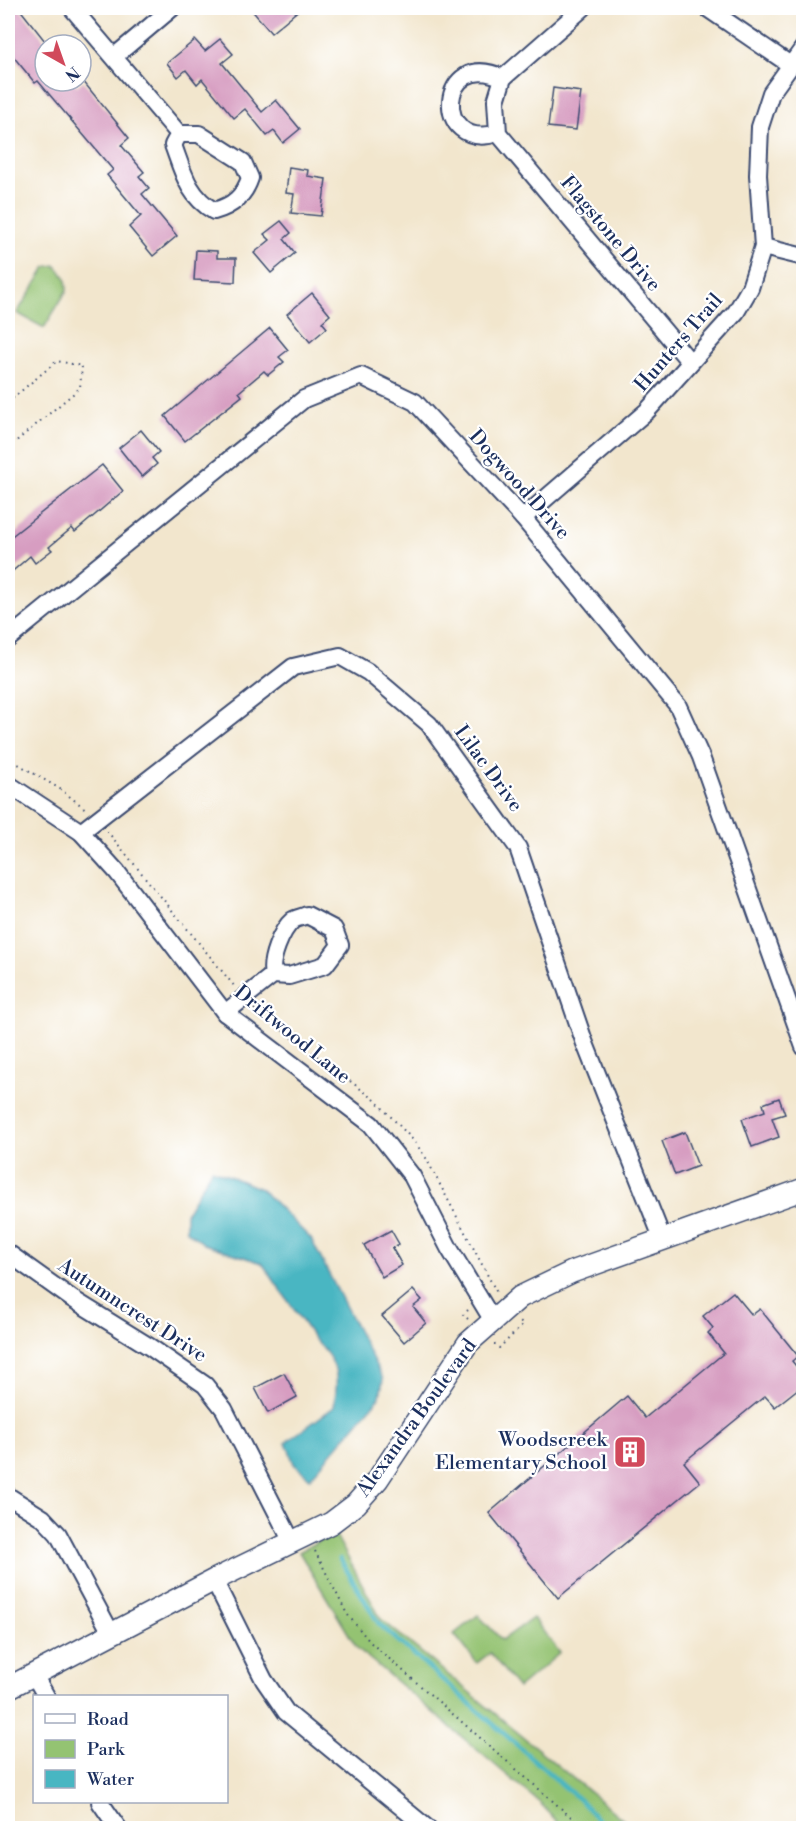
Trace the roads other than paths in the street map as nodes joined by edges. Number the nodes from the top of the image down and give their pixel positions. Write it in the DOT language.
graph roads {
  1 [pos="72,8"];
  2 [pos="172,8"];
  3 [pos="583,8"];
  4 [pos="707,8"];
  5 [pos="804,47"];
  6 [pos="115,56"];
  7 [pos="789,64"];
  8 [pos="503,78"];
  9 [pos="498,133"];
  10 [pos="179,134"];
  11 [pos="763,247"];
  12 [pos="804,257"];
  13 [pos="690,362"];
  14 [pos="523,518"];
  15 [pos="8,639"];
  16 [pos="8,784"];
  17 [pos="81,832"];
  18 [pos="273,975"];
  19 [pos="225,1013"];
  20 [pos="804,1047"];
  21 [pos="804,1189"];
  22 [pos="663,1240"];
  23 [pos="8,1253"];
  24 [pos="492,1319"];
  25 [pos="8,1496"];
  26 [pos="299,1538"];
  27 [pos="214,1580"];
  28 [pos="111,1633"];
  29 [pos="34,1675"];
  30 [pos="8,1688"];
  31 [pos="45,1695"];
  32 [pos="101,1803"];
  33 [pos="118,1828"];
  34 [pos="427,1828"];
  1 -- 6 [label="street"];
  2 -- 6 [label="street"];
  3 -- 8 [label="street"];
  4 -- 7 [label="street"];
  5 -- 7 [label="street, Hunters Trail"];
  6 -- 10 [label="street"];
  7 -- 11 [label="street, Hunters Trail"];
  8 -- 9 [label="street"];
  8 -- 9 [label="street"];
  9 -- 13 [label="street, Flagstone Drive"];
  10 -- 10 [label="street"];
  11 -- 12 [label="street"];
  11 -- 13 [label="street, Hunters Trail"];
  13 -- 14 [label="street, Hunters Trail"];
  14 -- 15 [label="street, Dogwood Drive"];
  14 -- 20 [label="street, Dogwood Drive"];
  16 -- 17 [label="street, Driftwood Lane"];
  17 -- 19 [label="street, Driftwood Lane"];
  17 -- 22 [label="street, Lilac Drive"];
  18 -- 19 [label="street"];
  19 -- 24 [label="street, Driftwood Lane"];
  21 -- 22 [label="street, Alexandra Boulevard"];
  22 -- 24 [label="street, Alexandra Boulevard"];
  23 -- 26 [label="street, Autumncrest Drive"];
  24 -- 26 [label="street, Alexandra Boulevard"];
  25 -- 28 [label="street"];
  26 -- 27 [label="street, Alexandra Boulevard"];
  27 -- 28 [label="street, Alexandra Boulevard"];
  27 -- 34 [label="street"];
  28 -- 29 [label="street, Alexandra Boulevard"];
  29 -- 30 [label="street, Alexandra Boulevard"];
  29 -- 31 [label="street"];
  32 -- 33 [label="street"];
}
